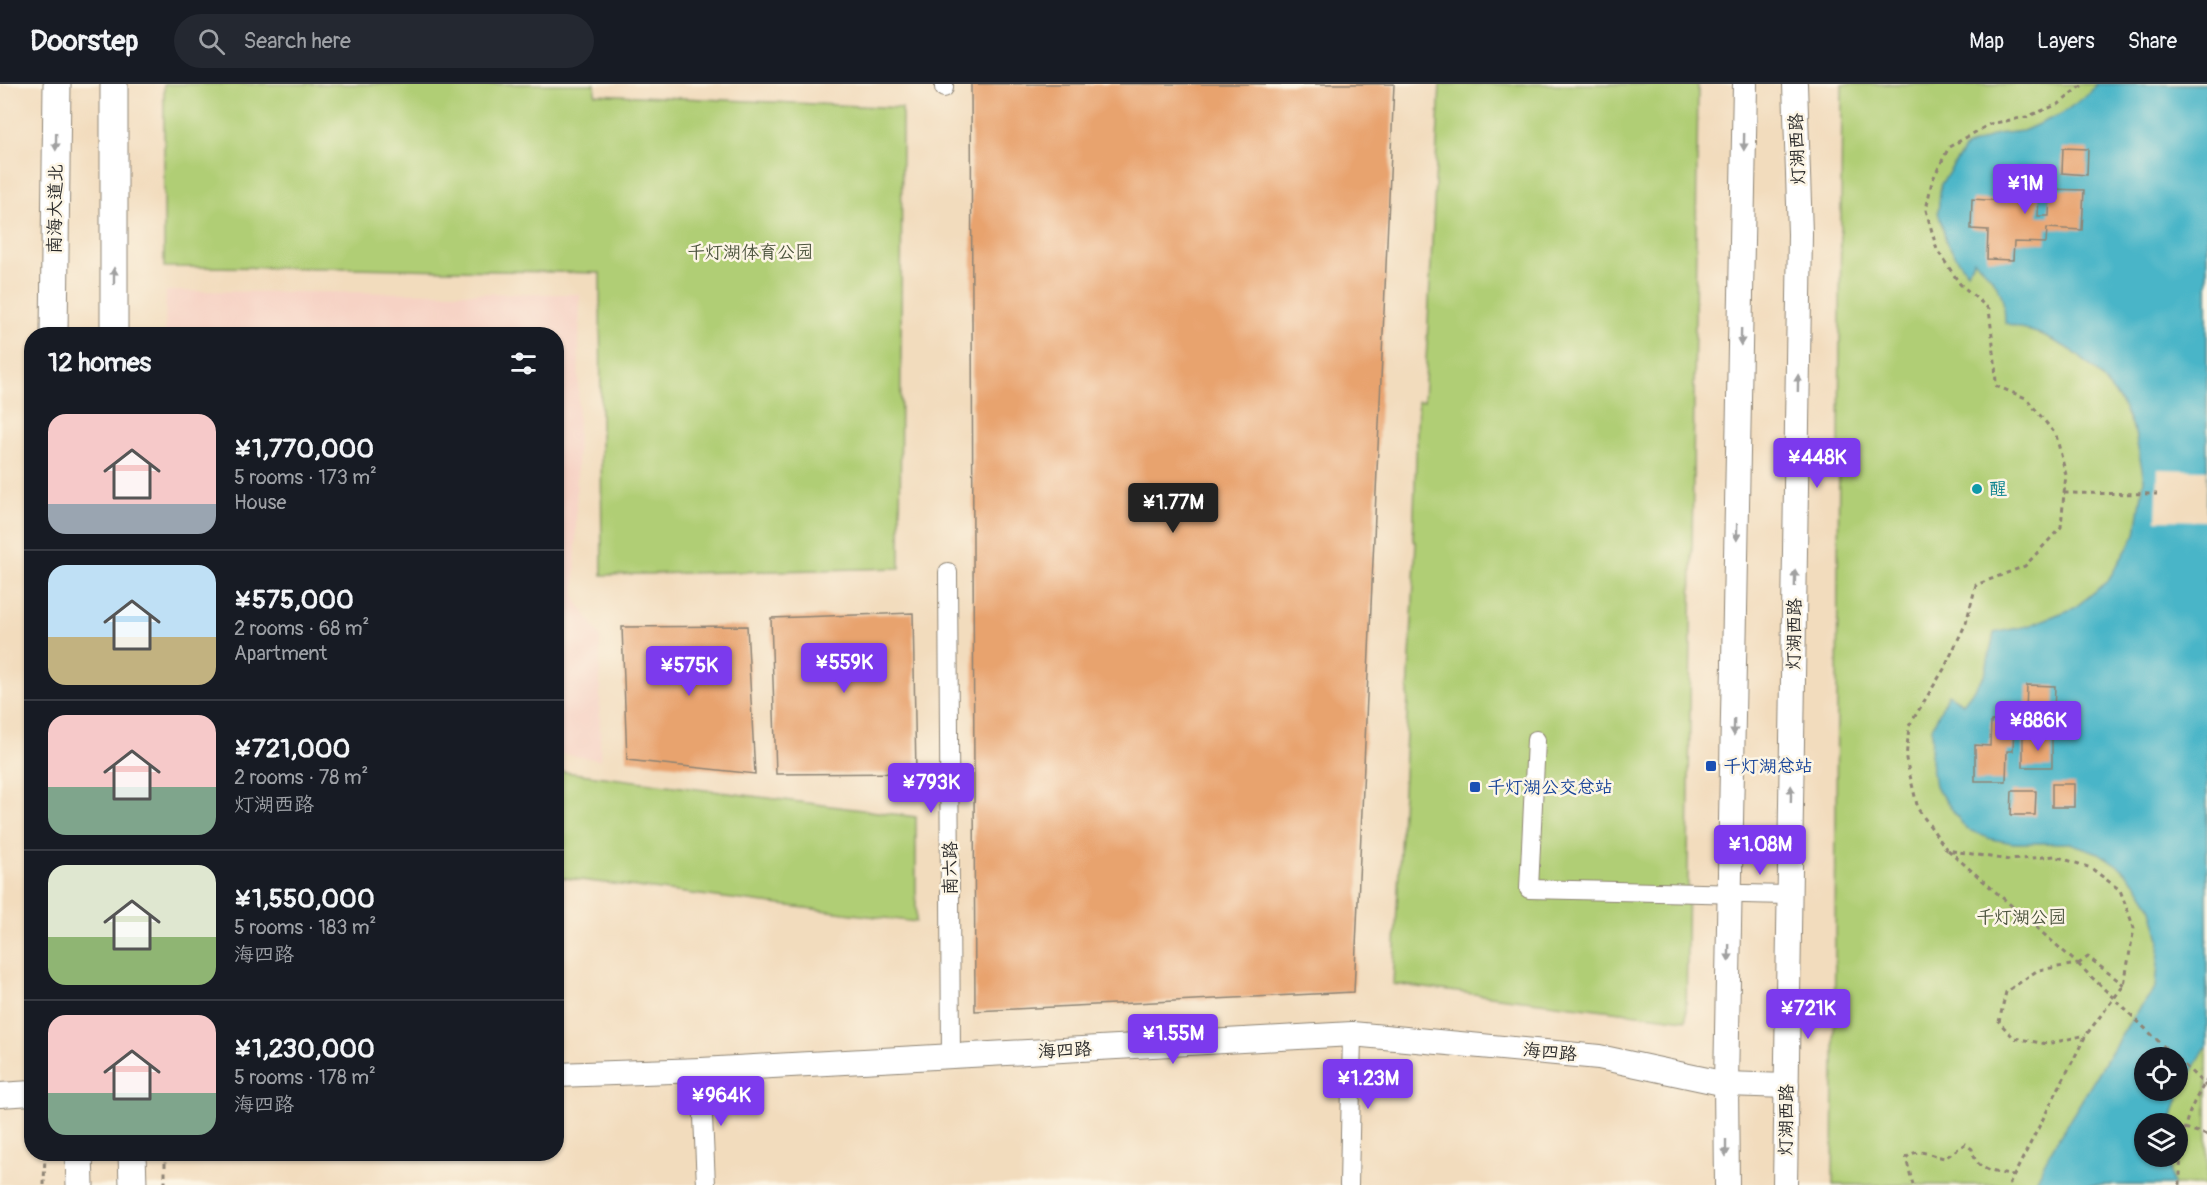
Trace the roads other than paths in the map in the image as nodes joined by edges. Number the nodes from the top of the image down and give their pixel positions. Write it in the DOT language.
graph roads {
  1 [pos="57,84"];
  2 [pos="114,84"];
  3 [pos="1745,84"];
  4 [pos="1795,84"];
  5 [pos="54,327"];
  6 [pos="114,327"];
  7 [pos="948,572"];
  8 [pos="1536,740"];
  9 [pos="1731,894"];
  10 [pos="1790,895"];
  11 [pos="1352,1034"];
  12 [pos="951,1056"];
  13 [pos="701,1070"];
  14 [pos="564,1075"];
  15 [pos="1726,1084"];
  16 [pos="1787,1086"];
  17 [pos="24,1094"];
  18 [pos="0,1095"];
  19 [pos="79,1161"];
  20 [pos="132,1161"];
  21 [pos="80,1185"];
  22 [pos="133,1185"];
  23 [pos="706,1185"];
  24 [pos="1348,1185"];
  25 [pos="1727,1185"];
  26 [pos="1785,1185"];
  1 -- 5 [label="highway, 南海大道北, one-way"];
  6 -- 2 [label="highway, one-way"];
  3 -- 9 [label="main road, one-way"];
  10 -- 4 [label="main road, 灯湖西路, one-way"];
  7 -- 12 [label="street, 南六路"];
  8 -- 9 [label="street"];
  9 -- 10 [label="street"];
  9 -- 15 [label="main road, one-way"];
  10 -- 16 [label="main road, 灯湖西路"];
  11 -- 12 [label="main road, 海四路"];
  11 -- 15 [label="main road, 海四路"];
  11 -- 24 [label="street"];
  12 -- 13 [label="main road, 海四路"];
  13 -- 14 [label="main road, 海四路"];
  13 -- 23 [label="street"];
  15 -- 16 [label="main road, 海四路"];
  15 -- 25 [label="main road, one-way"];
  16 -- 26 [label="main road, 灯湖西路"];
  17 -- 18 [label="main road"];
  19 -- 21 [label="highway"];
  20 -- 22 [label="highway"];
}
